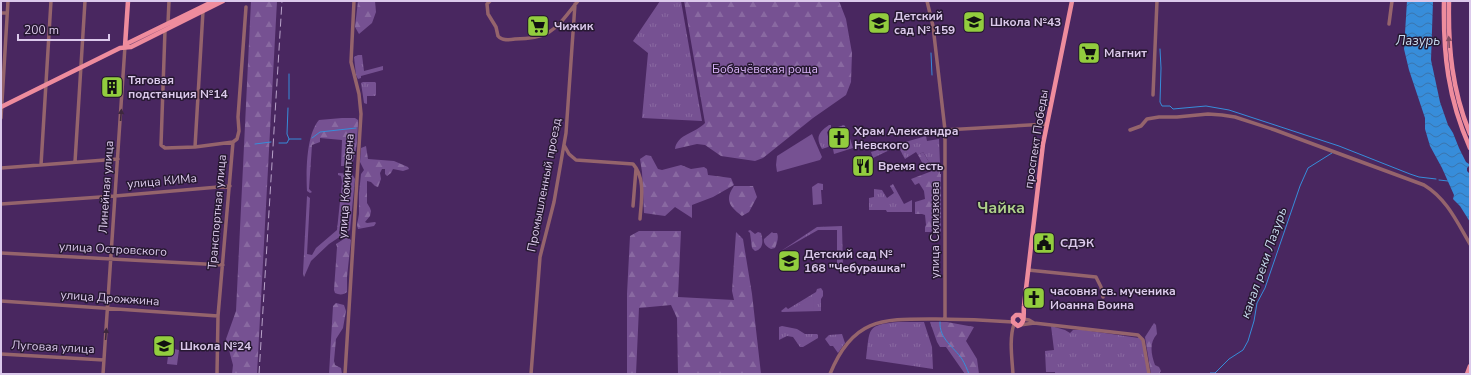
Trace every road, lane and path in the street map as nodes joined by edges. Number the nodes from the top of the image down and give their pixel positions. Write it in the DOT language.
graph roads {
  1 [pos="8,1"];
  2 [pos="51,1"];
  3 [pos="85,1"];
  4 [pos="128,1"];
  5 [pos="169,1"];
  6 [pos="214,1"];
  7 [pos="223,1"];
  8 [pos="354,1"];
  9 [pos="490,1"];
  10 [pos="927,1"];
  11 [pos="1072,1"];
  12 [pos="1157,1"];
  13 [pos="1392,1"];
  14 [pos="1444,1"];
  15 [pos="1449,1"];
  16 [pos="576,3"];
  17 [pos="246,7"];
  18 [pos="203,11"];
  19 [pos="1,13"];
  20 [pos="7,13"];
  21 [pos="168,23"];
  22 [pos="1389,24"];
  23 [pos="165,30"];
  24 [pos="125,46"];
  25 [pos="82,67"];
  26 [pos="45,85"];
  27 [pos="1153,95"];
  28 [pos="1,107"];
  29 [pos="1,118"];
  30 [pos="1046,124"];
  31 [pos="945,130"];
  32 [pos="1130,130"];
  33 [pos="1470,134"];
  34 [pos="233,142"];
  35 [pos="564,145"];
  36 [pos="195,147"];
  37 [pos="1470,148"];
  38 [pos="118,159"];
  39 [pos="75,162"];
  40 [pos="41,165"];
  41 [pos="1,168"];
  42 [pos="636,168"];
  43 [pos="230,186"];
  44 [pos="115,196"];
  45 [pos="1,204"];
  46 [pos="633,206"];
  47 [pos="640,219"];
  48 [pos="1470,244"];
  49 [pos="1,253"];
  50 [pos="111,260"];
  51 [pos="223,265"];
  52 [pos="1028,270"];
  53 [pos="1103,296"];
  54 [pos="1,301"];
  55 [pos="1024,306"];
  56 [pos="108,308"];
  57 [pos="218,316"];
  58 [pos="1015,316"];
  59 [pos="945,319"];
  60 [pos="1023,319"];
  61 [pos="1002,321"];
  62 [pos="1014,323"];
  63 [pos="1034,323"];
  64 [pos="1020,325"];
  65 [pos="1,354"];
  66 [pos="104,360"];
  67 [pos="1470,366"];
  68 [pos="104,374"];
  69 [pos="217,374"];
  70 [pos="345,374"];
  71 [pos="532,374"];
  72 [pos="830,374"];
  73 [pos="1013,374"];
  74 [pos="1149,374"];
  75 [pos="1467,374"];
  1 -- 20 [label="street"];
  2 -- 26 [label="street"];
  3 -- 25 [label="street"];
  4 -- 24 [label="main road, Линейная улица"];
  5 -- 21 [label="street"];
  6 -- 21 [label="main road"];
  7 -- 18 [label="main road"];
  8 -- 70 [label="street, улица Коминтерна"];
  9 -- 16 [label="street"];
  10 -- 31 [label="street, улица Склизкова"];
  11 -- 30 [label="main road, проспект Победы"];
  12 -- 27 [label="street"];
  13 -- 22 [label="street"];
  14 -- 37 [label="main road"];
  33 -- 15 [label="main road, one-way"];
  16 -- 35 [label="street, Промышленный проезд"];
  17 -- 34 [label="street, Транспортная улица"];
  18 -- 23 [label="main road"];
  18 -- 36 [label="street"];
  19 -- 20 [label="street"];
  20 -- 28 [label="street"];
  21 -- 24 [label="main road"];
  23 -- 24 [label="main road"];
  23 -- 36 [label="street"];
  24 -- 25 [label="main road"];
  38 -- 24 [label="street, Линейная улица, one-way"];
  25 -- 26 [label="main road"];
  25 -- 39 [label="street"];
  26 -- 28 [label="main road"];
  26 -- 40 [label="street"];
  28 -- 29 [label="street"];
  30 -- 31 [label="street"];
  30 -- 52 [label="main road, проспект Победы"];
  31 -- 59 [label="street, улица Склизкова"];
  32 -- 48 [label="street"];
  34 -- 36 [label="street"];
  34 -- 43 [label="street, Транспортная улица"];
  35 -- 42 [label="street"];
  35 -- 71 [label="street, Промышленный проезд"];
  38 -- 39 [label="street"];
  38 -- 44 [label="street, Линейная улица"];
  39 -- 40 [label="street"];
  40 -- 41 [label="street"];
  42 -- 46 [label="street"];
  42 -- 47 [label="street"];
  43 -- 44 [label="street, улица КИМа"];
  43 -- 51 [label="street, Транспортная улица"];
  44 -- 45 [label="street, улица КИМа"];
  44 -- 50 [label="street, Линейная улица"];
  49 -- 50 [label="street, улица Островского"];
  50 -- 51 [label="street, улица Островского"];
  50 -- 56 [label="street, Линейная улица"];
  51 -- 57 [label="street, Транспортная улица"];
  52 -- 53 [label="street"];
  52 -- 55 [label="main road, проспект Победы"];
  54 -- 56 [label="street, улица Дрожжина"];
  55 -- 58 [label="main road"];
  55 -- 60 [label="main road, проспект Победы"];
  56 -- 57 [label="street, улица Дрожжина"];
  66 -- 56 [label="street, Линейная улица, one-way"];
  57 -- 69 [label="street, Транспортная улица"];
  58 -- 60 [label="main road"];
  58 -- 61 [label="street"];
  58 -- 62 [label="main road"];
  59 -- 61 [label="street"];
  59 -- 72 [label="street"];
  60 -- 63 [label="street"];
  60 -- 64 [label="main road, проспект Победы"];
  61 -- 62 [label="street"];
  62 -- 64 [label="main road"];
  62 -- 73 [label="street"];
  63 -- 64 [label="street"];
  63 -- 74 [label="street"];
  65 -- 66 [label="street, Луговая улица"];
  66 -- 68 [label="street, Линейная улица"];
  67 -- 75 [label="main road"];
}
